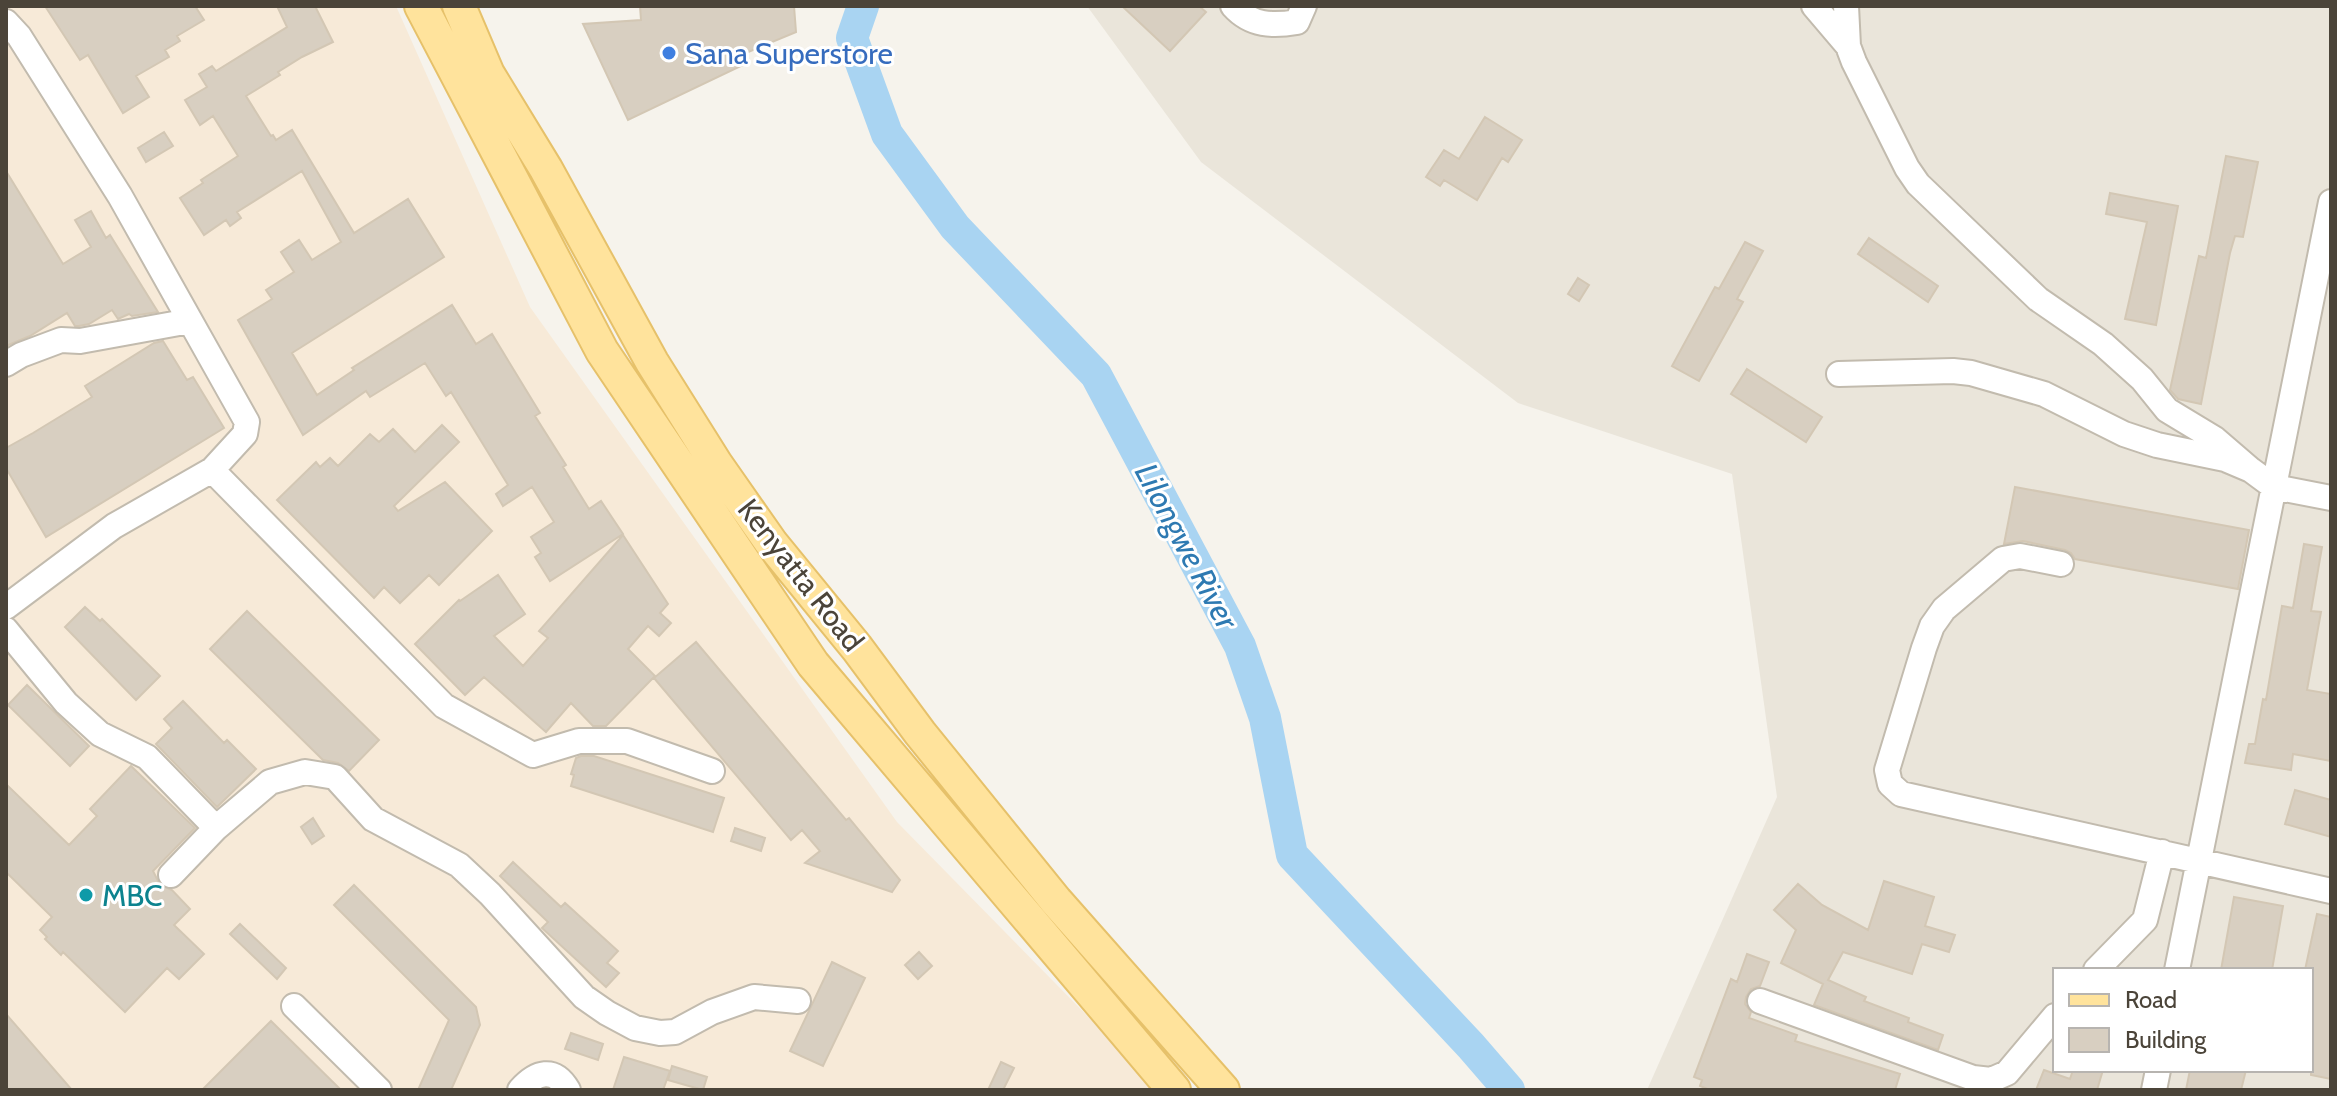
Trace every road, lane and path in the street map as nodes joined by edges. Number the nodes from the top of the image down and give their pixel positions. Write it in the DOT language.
graph roads {
  1 [pos="421,6"];
  2 [pos="459,6"];
  3 [pos="1233,6"];
  4 [pos="1304,6"];
  5 [pos="1814,6"];
  6 [pos="1846,6"];
  7 [pos="6,22"];
  8 [pos="1848,46"];
  9 [pos="2331,202"];
  10 [pos="190,321"];
  11 [pos="6,364"];
  12 [pos="1839,374"];
  13 [pos="212,470"];
  14 [pos="2251,470"];
  15 [pos="2274,487"];
  16 [pos="2331,498"];
  17 [pos="2061,564"];
  18 [pos="6,607"];
  19 [pos="6,630"];
  20 [pos="712,771"];
  21 [pos="216,828"];
  22 [pos="2162,852"];
  23 [pos="2198,860"];
  24 [pos="171,875"];
  25 [pos="2331,891"];
  26 [pos="2098,968"];
  27 [pos="2177,968"];
  28 [pos="798,1001"];
  29 [pos="1760,1001"];
  30 [pos="294,1006"];
  31 [pos="2053,1018"];
  32 [pos="1984,1085"];
  33 [pos="379,1090"];
  34 [pos="520,1090"];
  35 [pos="568,1090"];
  36 [pos="1174,1090"];
  37 [pos="1223,1090"];
  1 -- 36 [label="main road, Kenyatta Road"];
  2 -- 37 [label="main road, Kenyatta Road"];
  3 -- 4 [label="street"];
  5 -- 8 [label="street"];
  6 -- 8 [label="street"];
  7 -- 10 [label="street"];
  8 -- 14 [label="street"];
  9 -- 15 [label="street"];
  10 -- 11 [label="street"];
  10 -- 13 [label="street"];
  12 -- 14 [label="street"];
  13 -- 18 [label="street"];
  13 -- 20 [label="street"];
  14 -- 15 [label="street"];
  15 -- 16 [label="street"];
  15 -- 23 [label="street"];
  17 -- 22 [label="street"];
  19 -- 21 [label="street"];
  21 -- 24 [label="street"];
  21 -- 28 [label="street"];
  22 -- 23 [label="street"];
  22 -- 26 [label="street"];
  23 -- 25 [label="street"];
  23 -- 27 [label="street"];
  29 -- 32 [label="street"];
  30 -- 33 [label="street"];
  31 -- 32 [label="street"];
  34 -- 35 [label="street"];
}
